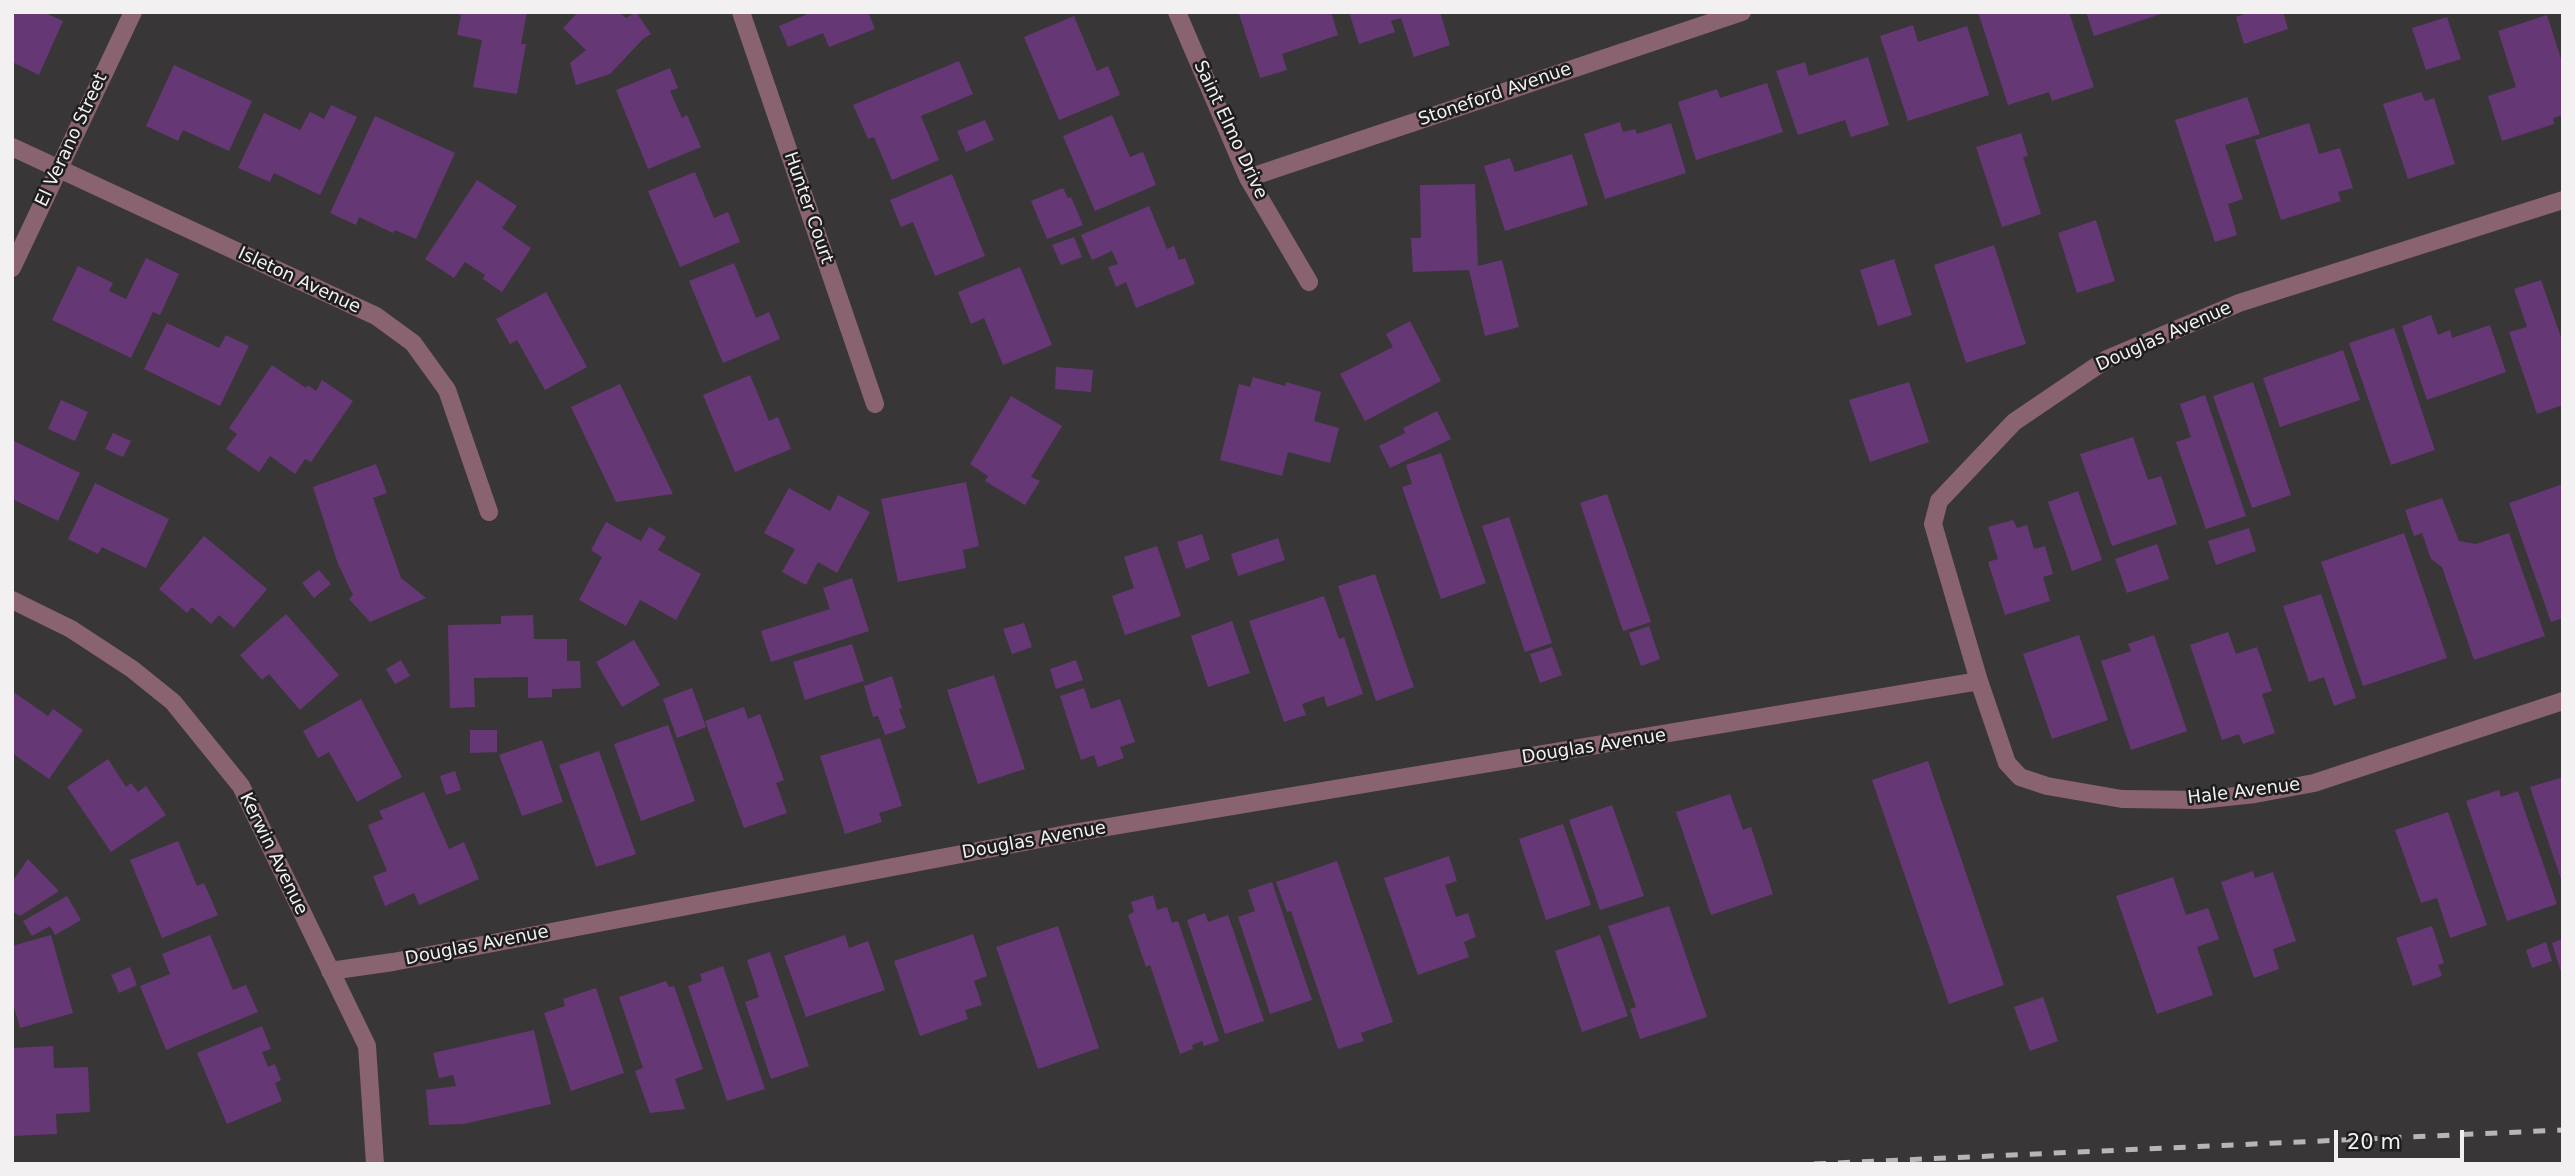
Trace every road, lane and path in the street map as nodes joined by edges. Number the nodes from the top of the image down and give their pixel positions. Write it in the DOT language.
graph roads {
  1 [pos="133,12"];
  2 [pos="741,12"];
  3 [pos="1177,12"];
  4 [pos="1742,12"];
  5 [pos="12,147"];
  6 [pos="58,169"];
  7 [pos="1248,178"];
  8 [pos="2563,200"];
  9 [pos="12,268"];
  10 [pos="1310,282"];
  11 [pos="875,404"];
  12 [pos="489,512"];
  13 [pos="12,600"];
  14 [pos="1979,681"];
  15 [pos="2563,701"];
  16 [pos="330,971"];
  17 [pos="375,1164"];
  1 -- 6 [label="street, El Verano Street"];
  2 -- 11 [label="street, Hunter Court"];
  3 -- 7 [label="street, Saint Elmo Drive"];
  4 -- 7 [label="street, Stoneford Avenue"];
  5 -- 6 [label="street, Isleton Avenue"];
  6 -- 9 [label="street, El Verano Street"];
  6 -- 12 [label="street, Isleton Avenue"];
  7 -- 10 [label="street, Saint Elmo Drive"];
  8 -- 14 [label="street, Douglas Avenue"];
  13 -- 16 [label="street, Kerwin Avenue"];
  14 -- 15 [label="street, Hale Avenue"];
  14 -- 16 [label="street, Douglas Avenue"];
  16 -- 17 [label="street, Kerwin Avenue"];
}
